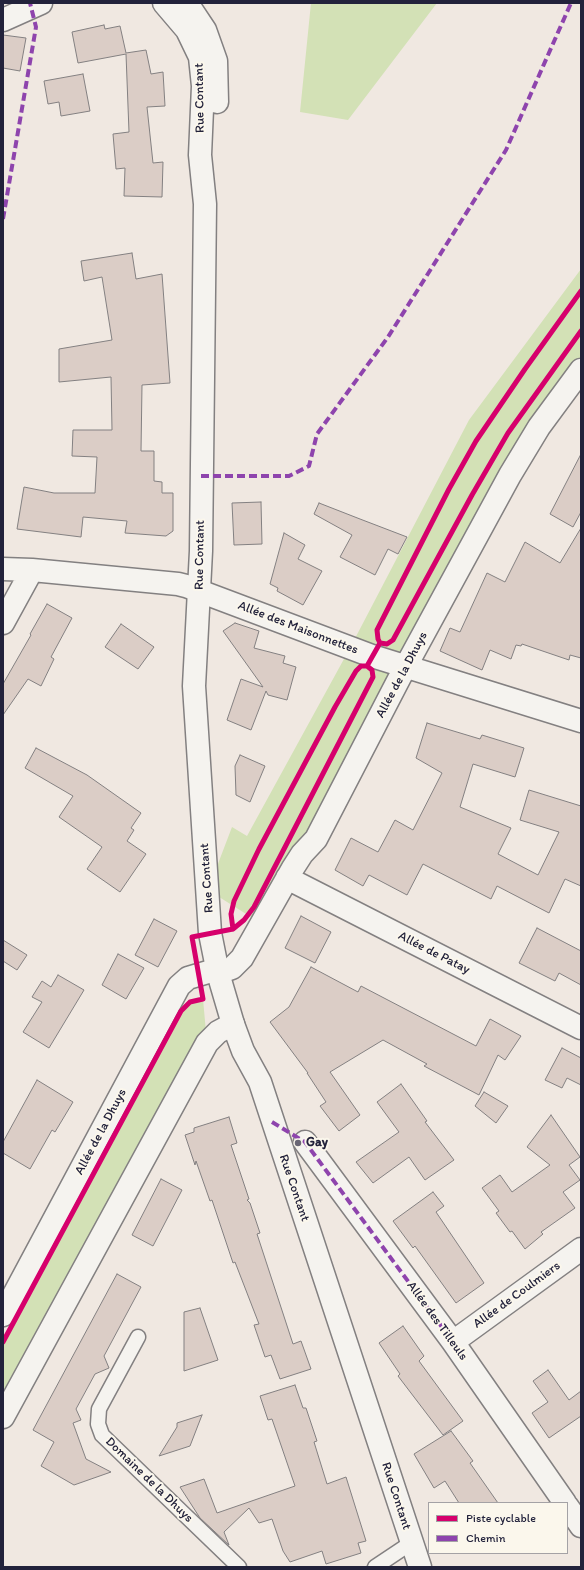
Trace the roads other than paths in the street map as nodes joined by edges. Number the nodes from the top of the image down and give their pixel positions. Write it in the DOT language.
graph roads {
  1 [pos="41,3"];
  2 [pos="164,3"];
  3 [pos="187,3"];
  4 [pos="3,20"];
  5 [pos="205,204"];
  6 [pos="581,370"];
  7 [pos="3,569"];
  8 [pos="32,570"];
  9 [pos="200,591"];
  10 [pos="3,623"];
  11 [pos="406,667"];
  12 [pos="581,721"];
  13 [pos="287,878"];
  14 [pos="218,971"];
  15 [pos="233,1024"];
  16 [pos="581,1028"];
  17 [pos="305,1142"];
  18 [pos="581,1249"];
  19 [pos="3,1315"];
  20 [pos="138,1337"];
  21 [pos="453,1342"];
  22 [pos="3,1417"];
  23 [pos="564,1502"];
  24 [pos="568,1507"];
  25 [pos="581,1526"];
  26 [pos="411,1543"];
  27 [pos="239,1567"];
  28 [pos="375,1567"];
  29 [pos="420,1567"];
  1 -- 4 [label="street"];
  2 -- 5 [label="street, Rue Contant"];
  3 -- 5 [label="street, Rue Contant"];
  5 -- 9 [label="street, Rue Contant"];
  6 -- 11 [label="street, Allée de la Dhuys"];
  7 -- 8 [label="street, Allée des Maisonnettes"];
  8 -- 9 [label="street, Allée des Maisonnettes"];
  8 -- 10 [label="street"];
  9 -- 11 [label="street, Allée des Maisonnettes"];
  9 -- 14 [label="street, Rue Contant"];
  11 -- 12 [label="street, Allée des Maisonnettes"];
  11 -- 13 [label="street, Allée de la Dhuys"];
  13 -- 14 [label="street, Allée de la Dhuys"];
  13 -- 16 [label="street, Allée de Patay"];
  14 -- 15 [label="street, Rue Contant"];
  14 -- 19 [label="street, Allée de la Dhuys"];
  15 -- 22 [label="street"];
  15 -- 26 [label="street, Rue Contant"];
  17 -- 21 [label="street, Allée des Tilleuls"];
  18 -- 21 [label="street, Allée de Coulmiers"];
  20 -- 27 [label="lane, Domaine de la Dhuys"];
  21 -- 23 [label="street, Allée des Tilleuls"];
  24 -- 25 [label="street"];
  26 -- 28 [label="lane"];
  26 -- 29 [label="street, Rue Contant"];
}
